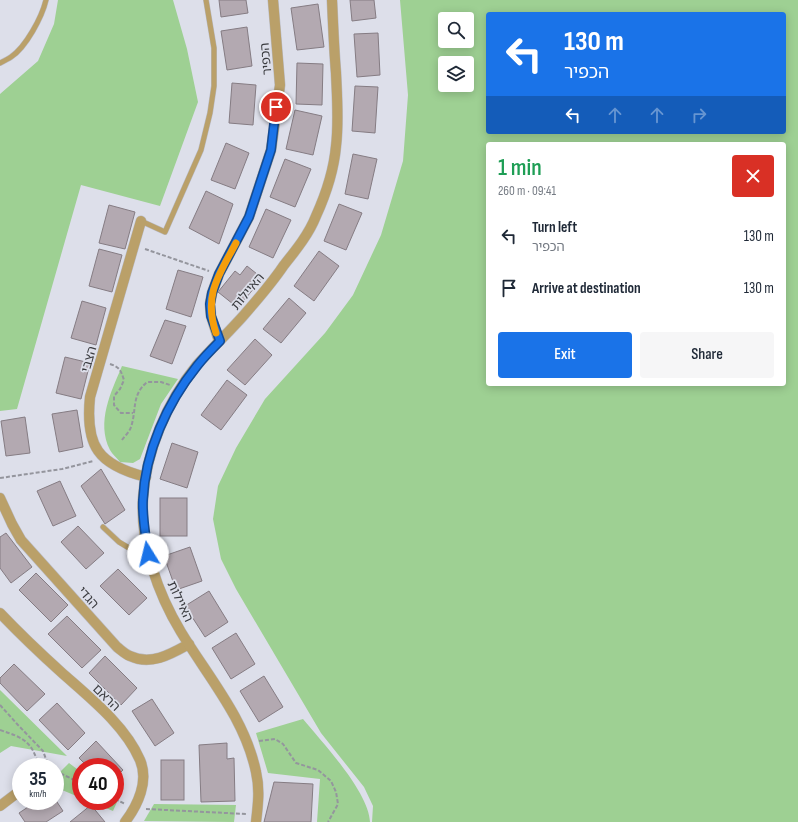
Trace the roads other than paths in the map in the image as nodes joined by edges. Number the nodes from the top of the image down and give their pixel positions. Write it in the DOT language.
graph roads {
  1 [pos="46,0"];
  2 [pos="206,0"];
  3 [pos="273,0"];
  4 [pos="332,0"];
  5 [pos="0,63"];
  6 [pos="141,221"];
  7 [pos="220,341"];
  8 [pos="146,477"];
  9 [pos="0,498"];
  10 [pos="103,527"];
  11 [pos="148,554"];
  12 [pos="0,613"];
  13 [pos="189,644"];
  14 [pos="12,797"];
  15 [pos="0,806"];
  16 [pos="257,819"];
  17 [pos="125,822"];
  1 -- 5 [label="lane"];
  2 -- 6 [label="lane"];
  3 -- 7 [label="street, הכפיר"];
  4 -- 7 [label="street, האיילות"];
  6 -- 8 [label="street, הצבי"];
  7 -- 8 [label="street, האיילות"];
  8 -- 11 [label="street, האיילות"];
  9 -- 13 [label="street, הגדי"];
  10 -- 11 [label="lane"];
  11 -- 13 [label="street, האיילות"];
  12 -- 17 [label="street, הראם"];
  13 -- 16 [label="street, האיילות"];
  14 -- 15 [label="street"];
}
